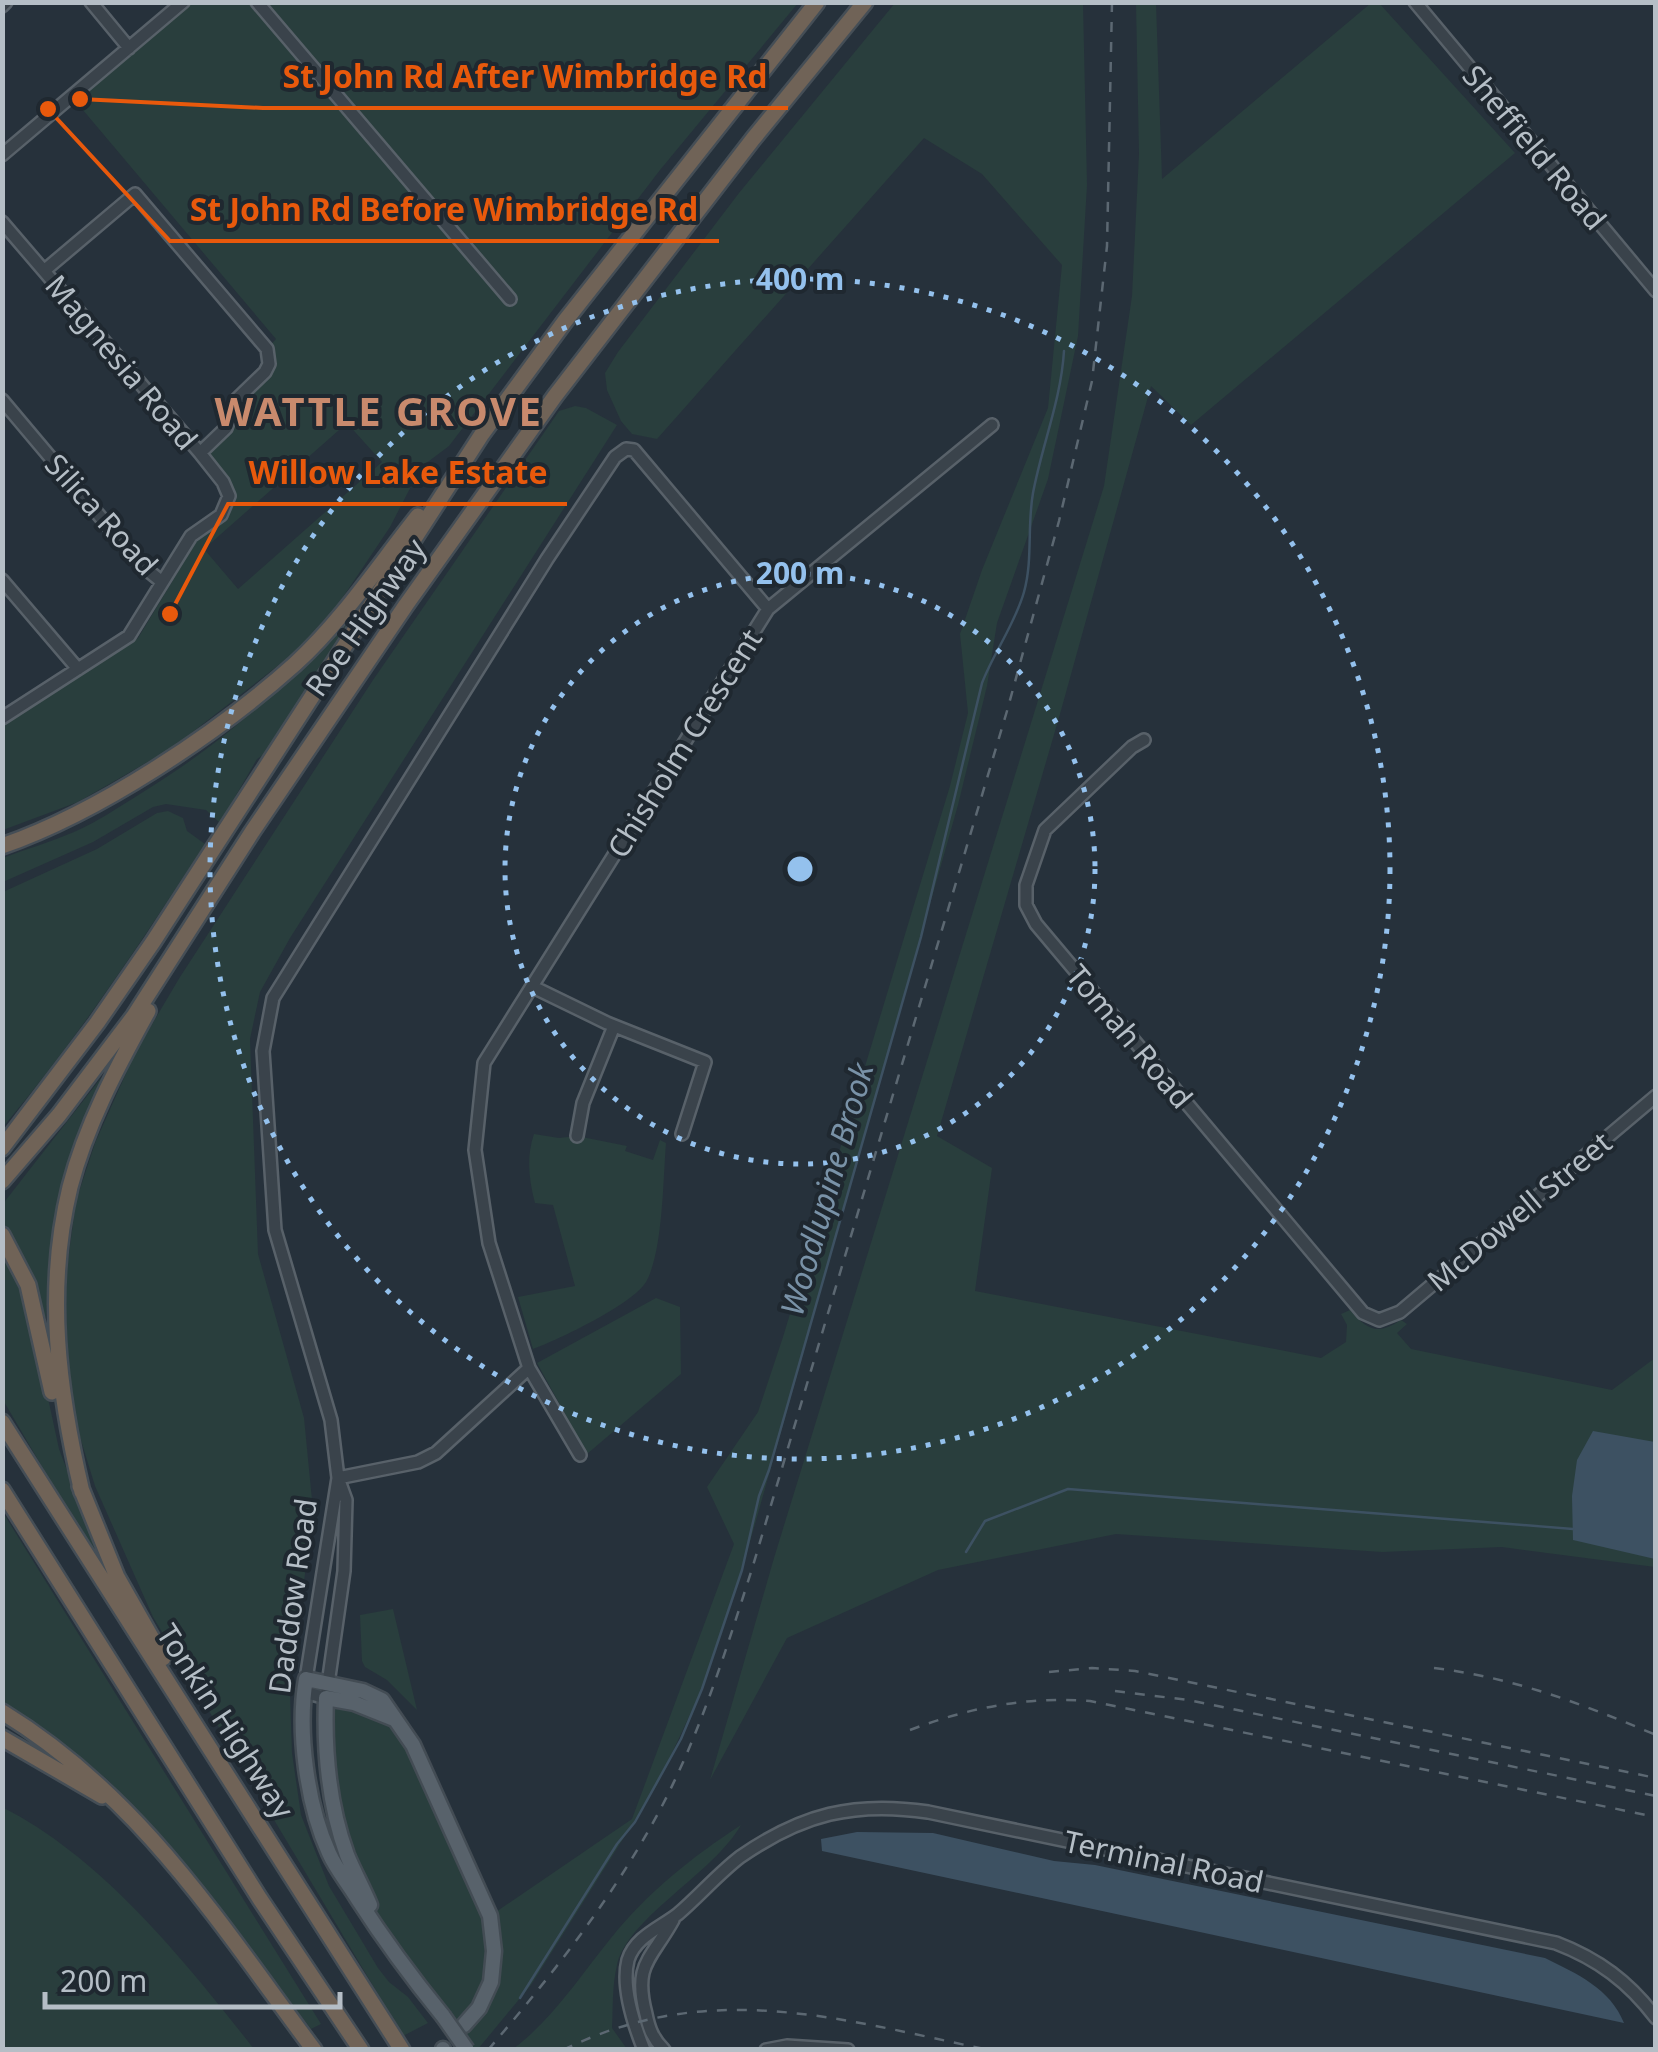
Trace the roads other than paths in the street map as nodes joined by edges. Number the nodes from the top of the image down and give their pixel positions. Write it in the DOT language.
graph roads {
  1 [pos="91,2"];
  2 [pos="184,2"];
  3 [pos="257,2"];
  4 [pos="817,2"];
  5 [pos="865,2"];
  6 [pos="1415,2"];
  7 [pos="129,48"];
  8 [pos="2,155"];
  9 [pos="2,222"];
  10 [pos="44,270"];
  11 [pos="1656,291"];
  12 [pos="510,298"];
  13 [pos="2,400"];
  14 [pos="992,425"];
  15 [pos="482,434"];
  16 [pos="200,453"];
  17 [pos="2,580"];
  18 [pos="162,582"];
  19 [pos="768,608"];
  20 [pos="78,669"];
  21 [pos="2,718"];
  22 [pos="1144,740"];
  23 [pos="2,846"];
  24 [pos="207,901"];
  25 [pos="533,987"];
  26 [pos="614,1026"];
  27 [pos="1656,1096"];
  28 [pos="682,1134"];
  29 [pos="577,1136"];
  30 [pos="2,1148"];
  31 [pos="2,1181"];
  32 [pos="2,1235"];
  33 [pos="1379,1320"];
  34 [pos="529,1368"];
  35 [pos="2,1422"];
  36 [pos="580,1455"];
  37 [pos="338,1478"];
  38 [pos="2,1490"];
  39 [pos="82,1492"];
  40 [pos="305,1686"];
  41 [pos="327,1691"];
  42 [pos="2,1712"];
  43 [pos="2,1738"];
  44 [pos="227,1770"];
  45 [pos="131,1814"];
  46 [pos="675,1916"];
  47 [pos="376,1930"];
  48 [pos="1656,2017"];
  49 [pos="464,2025"];
  50 [pos="399,2046"];
  51 [pos="314,2050"];
  52 [pos="361,2050"];
  53 [pos="468,2050"];
  54 [pos="644,2050"];
  55 [pos="664,2050"];
  56 [pos="766,2050"];
  57 [pos="848,2050"];
  1 -- 7 [label="street"];
  2 -- 7 [label="street"];
  3 -- 12 [label="street"];
  4 -- 15 [label="highway, Roe Highway"];
  5 -- 24 [label="highway, Roe Highway"];
  6 -- 11 [label="street, Sheffield Road"];
  7 -- 8 [label="street"];
  9 -- 10 [label="street, Magnesia Road"];
  10 -- 16 [label="street, Magnesia Road"];
  10 -- 16 [label="street"];
  13 -- 18 [label="street, Silica Road"];
  14 -- 19 [label="street"];
  15 -- 23 [label="highway"];
  15 -- 30 [label="highway, Roe Highway"];
  16 -- 18 [label="street, Magnesia Road"];
  17 -- 20 [label="street"];
  18 -- 20 [label="street"];
  19 -- 25 [label="street, Chisholm Crescent"];
  19 -- 37 [label="street, Chisholm Crescent"];
  20 -- 21 [label="street"];
  22 -- 33 [label="street, Tomah Road"];
  24 -- 31 [label="highway, Roe Highway"];
  24 -- 39 [label="highway"];
  25 -- 26 [label="street"];
  25 -- 34 [label="street, Chisholm Crescent"];
  26 -- 28 [label="street"];
  26 -- 29 [label="street"];
  27 -- 33 [label="street, McDowell Street"];
  32 -- 39 [label="highway"];
  34 -- 36 [label="street, Chisholm Crescent"];
  34 -- 37 [label="street"];
  35 -- 44 [label="highway, Tonkin Highway"];
  37 -- 40 [label="street, Daddow Road"];
  37 -- 41 [label="street, Daddow Road"];
  38 -- 52 [label="highway"];
  39 -- 44 [label="highway"];
  40 -- 41 [label="main road"];
  40 -- 47 [label="main road, Daddow Road"];
  41 -- 47 [label="main road, Daddow Road"];
  41 -- 49 [label="main road"];
  42 -- 45 [label="highway"];
  43 -- 45 [label="highway"];
  44 -- 50 [label="highway, Tonkin Highway"];
  45 -- 51 [label="highway"];
  46 -- 48 [label="street, Terminal Road"];
  46 -- 54 [label="street, Terminal Road"];
  46 -- 55 [label="street, Terminal Road"];
  47 -- 53 [label="main road, Daddow Road, bridge"];
  56 -- 57 [label="street"];
}
